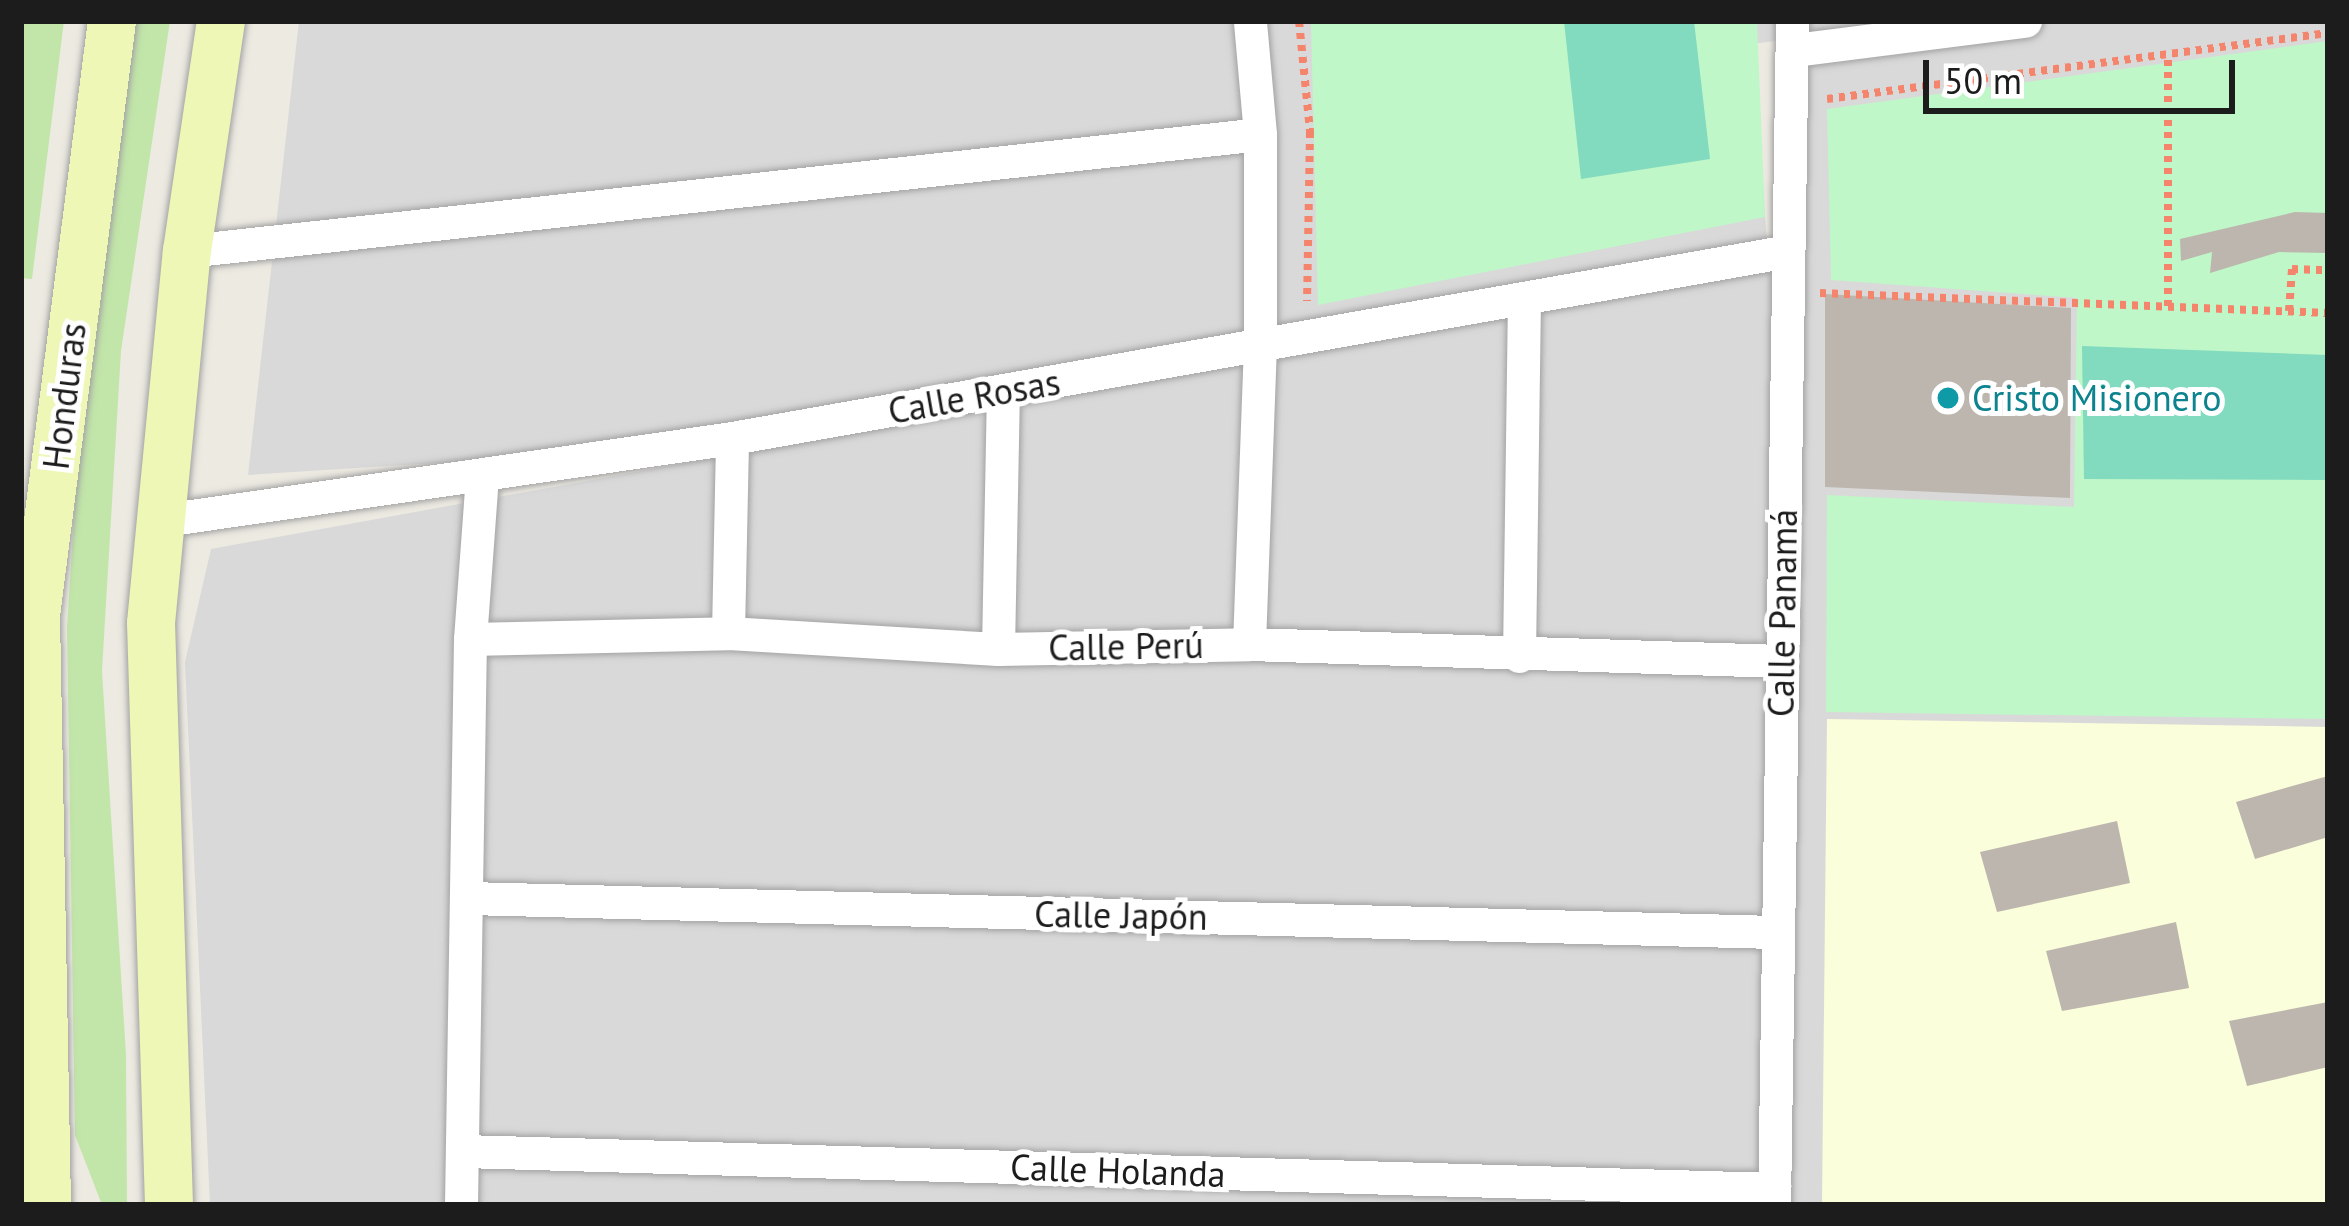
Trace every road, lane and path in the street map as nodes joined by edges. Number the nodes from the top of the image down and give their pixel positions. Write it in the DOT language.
graph roads {
  1 [pos="112,21"];
  2 [pos="221,21"];
  3 [pos="1250,21"];
  4 [pos="1299,21"];
  5 [pos="2025,21"];
  6 [pos="2328,33"];
  7 [pos="1793,35"];
  8 [pos="2168,54"];
  9 [pos="1815,100"];
  10 [pos="1260,134"];
  11 [pos="187,251"];
  12 [pos="1788,251"];
  13 [pos="2328,270"];
  14 [pos="1817,272"];
  15 [pos="1524,301"];
  16 [pos="2168,306"];
  17 [pos="2289,311"];
  18 [pos="2328,313"];
  19 [pos="1307,318"];
  20 [pos="1260,346"];
  21 [pos="1003,392"];
  22 [pos="732,438"];
  23 [pos="482,476"];
  24 [pos="157,521"];
  25 [pos="29,615"];
  26 [pos="728,633"];
  27 [pos="470,639"];
  28 [pos="1249,644"];
  29 [pos="998,649"];
  30 [pos="1519,656"];
  31 [pos="1782,661"];
  32 [pos="468,898"];
  33 [pos="1775,932"];
  34 [pos="33,1133"];
  35 [pos="463,1151"];
  36 [pos="1774,1197"];
  37 [pos="21,1204"];
  38 [pos="44,1205"];
  39 [pos="169,1205"];
  40 [pos="461,1205"];
  1 -- 25 [label="street, Honduras"];
  2 -- 11 [label="street"];
  3 -- 10 [label="street"];
  4 -- 19 [label="path"];
  5 -- 7 [label="street"];
  6 -- 8 [label="path"];
  7 -- 12 [label="street, Calle Panamá"];
  8 -- 9 [label="path"];
  8 -- 16 [label="path"];
  10 -- 11 [label="street"];
  10 -- 20 [label="street"];
  11 -- 24 [label="street"];
  12 -- 15 [label="street, Calle Rosas"];
  12 -- 31 [label="street, Calle Panamá"];
  13 -- 17 [label="path"];
  14 -- 16 [label="path"];
  15 -- 20 [label="street, Calle Rosas"];
  15 -- 30 [label="street"];
  16 -- 17 [label="path"];
  17 -- 18 [label="path"];
  20 -- 21 [label="street, Calle Rosas"];
  20 -- 28 [label="street"];
  21 -- 22 [label="street, Calle Rosas"];
  21 -- 29 [label="street"];
  22 -- 23 [label="street, Calle Rosas"];
  22 -- 26 [label="street"];
  23 -- 24 [label="street, Calle Rosas"];
  23 -- 27 [label="street"];
  24 -- 39 [label="street"];
  25 -- 34 [label="street, Honduras"];
  26 -- 27 [label="street, Calle Perú"];
  26 -- 29 [label="street, Calle Perú"];
  27 -- 32 [label="street"];
  28 -- 29 [label="street, Calle Perú"];
  28 -- 30 [label="street, Calle Perú"];
  30 -- 31 [label="street, Calle Perú"];
  31 -- 33 [label="street, Calle Panamá"];
  32 -- 33 [label="street, Calle Japón"];
  32 -- 35 [label="street"];
  33 -- 36 [label="street, Calle Panamá"];
  34 -- 38 [label="street, Honduras"];
  35 -- 36 [label="street, Calle Holanda"];
  35 -- 40 [label="street"];
  37 -- 38 [label="street"];
}
